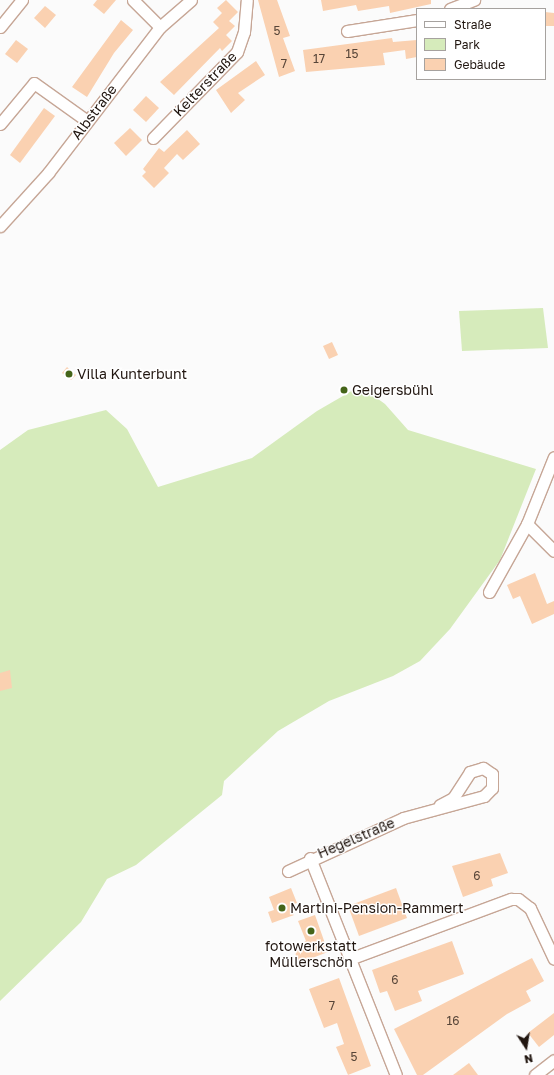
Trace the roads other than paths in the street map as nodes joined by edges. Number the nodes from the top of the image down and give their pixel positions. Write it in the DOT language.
graph roads {
  1 [pos="22,0"];
  2 [pos="133,0"];
  3 [pos="191,0"];
  4 [pos="247,0"];
  5 [pos="474,0"];
  6 [pos="453,8"];
  7 [pos="416,20"];
  8 [pos="0,27"];
  9 [pos="160,27"];
  10 [pos="347,31"];
  11 [pos="86,121"];
  12 [pos="0,124"];
  13 [pos="152,138"];
  14 [pos="0,226"];
  15 [pos="554,457"];
  16 [pos="549,482"];
  17 [pos="527,524"];
  18 [pos="554,551"];
  19 [pos="489,592"];
  20 [pos="440,805"];
  21 [pos="310,858"];
  22 [pos="288,871"];
  23 [pos="352,958"];
  24 [pos="554,959"];
  25 [pos="554,1060"];
  26 [pos="396,1075"];
  27 [pos="535,1075"];
  1 -- 8 [label="street"];
  2 -- 9 [label="street"];
  3 -- 9 [label="street, Albstraße"];
  4 -- 13 [label="street, Kelterstraße"];
  5 -- 6 [label="street"];
  7 -- 10 [label="street"];
  9 -- 11 [label="street, Albstraße"];
  11 -- 12 [label="street"];
  11 -- 14 [label="street, Albstraße"];
  15 -- 16 [label="street"];
  16 -- 17 [label="street"];
  17 -- 18 [label="street"];
  17 -- 19 [label="street"];
  20 -- 20 [label="street, Hegelstraße"];
  20 -- 21 [label="street, Hegelstraße"];
  21 -- 22 [label="street"];
  21 -- 23 [label="street, Hegelstraße"];
  23 -- 24 [label="street"];
  23 -- 26 [label="street, Hegelstraße"];
  25 -- 27 [label="street"];
}
